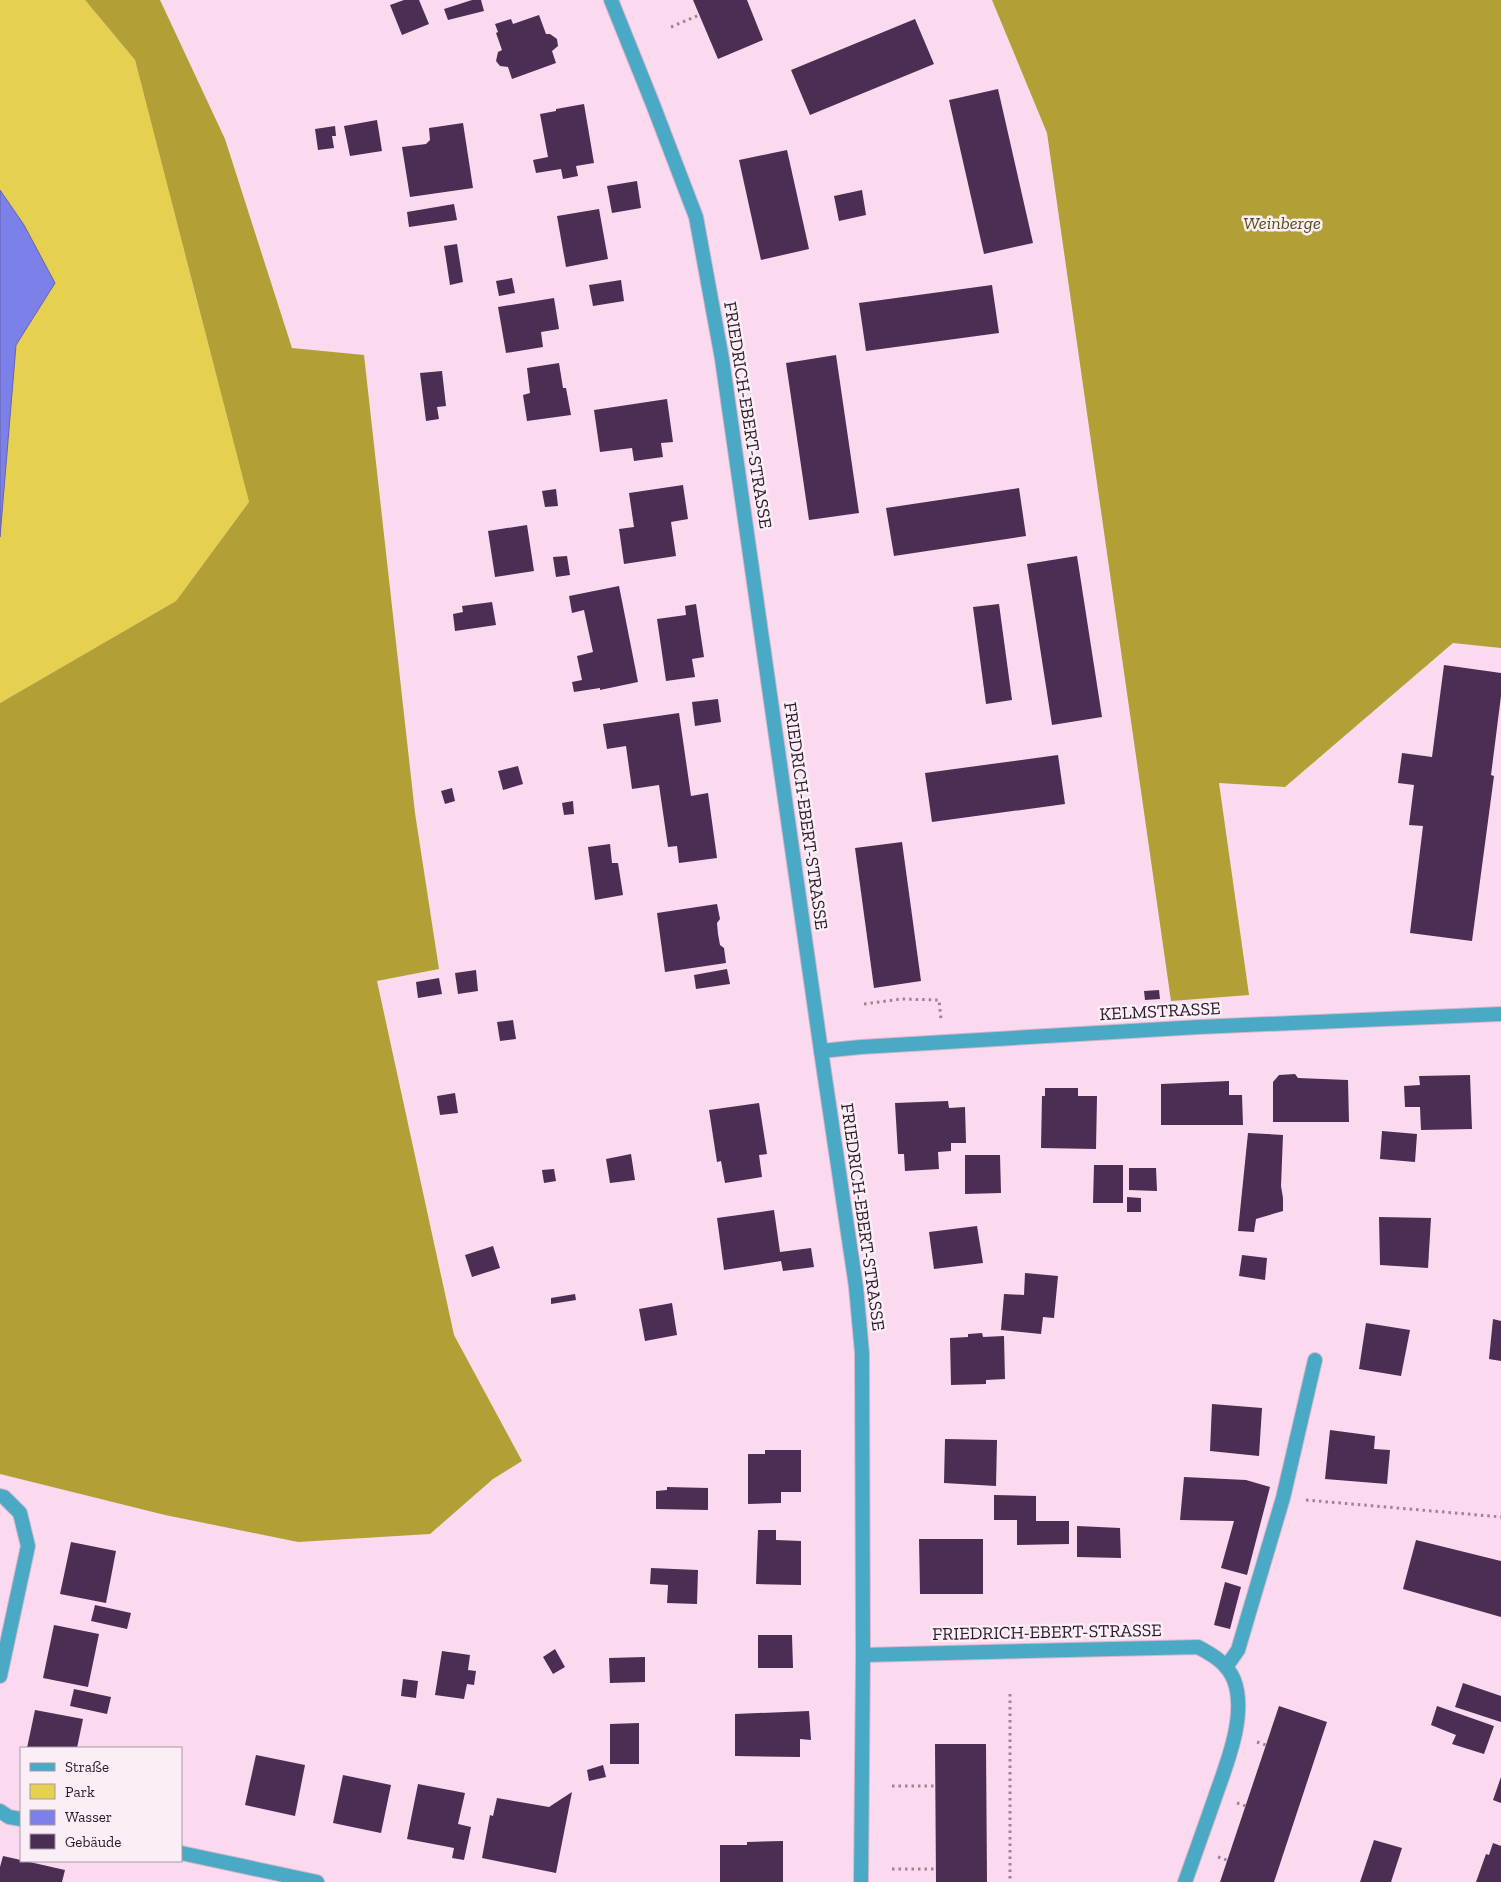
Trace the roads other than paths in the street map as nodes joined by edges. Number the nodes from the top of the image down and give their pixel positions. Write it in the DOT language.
graph roads {
  1 [pos="611,0"];
  2 [pos="1501,1014"];
  3 [pos="821,1052"];
  4 [pos="1315,1360"];
  5 [pos="0,1496"];
  6 [pos="863,1655"];
  7 [pos="1226,1666"];
  8 [pos="0,1676"];
  9 [pos="0,1811"];
  10 [pos="20,1819"];
  11 [pos="182,1853"];
  12 [pos="317,1882"];
  13 [pos="861,1882"];
  14 [pos="1185,1882"];
  1 -- 3 [label="street, FRIEDRICH-EBERT-STRASSE"];
  2 -- 3 [label="street, KELMSTRASSE"];
  3 -- 6 [label="street, FRIEDRICH-EBERT-STRASSE"];
  4 -- 7 [label="street"];
  5 -- 8 [label="street"];
  6 -- 7 [label="street, FRIEDRICH-EBERT-STRASSE"];
  6 -- 13 [label="street, FRIEDRICH-EBERT-STRASSE"];
  7 -- 14 [label="street"];
  9 -- 10 [label="street"];
  11 -- 12 [label="street"];
}
